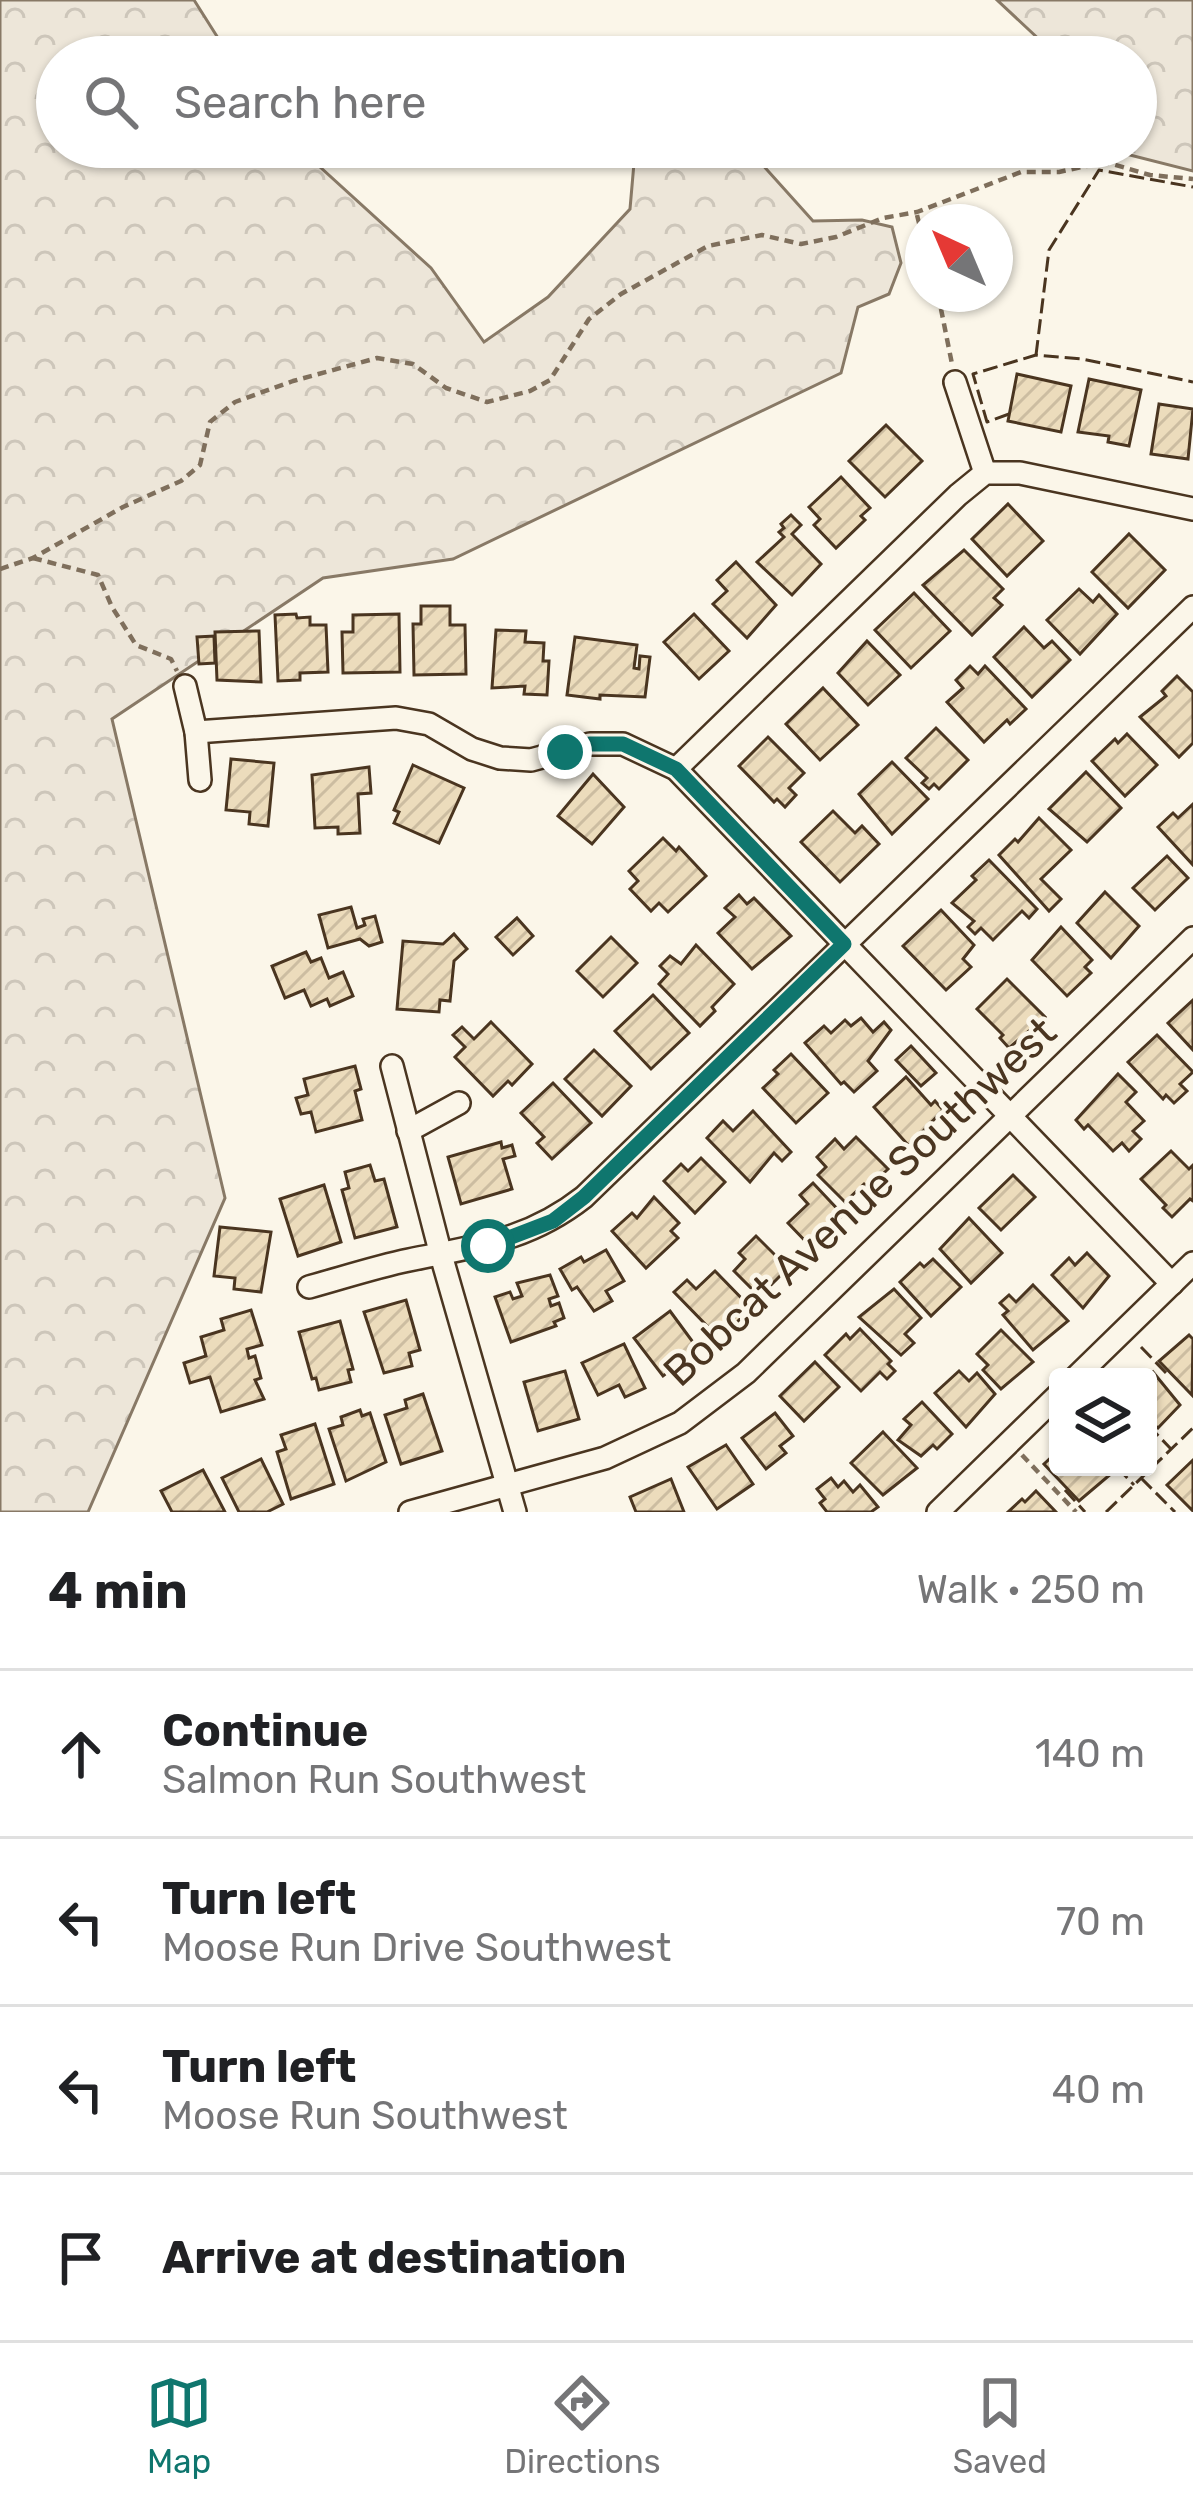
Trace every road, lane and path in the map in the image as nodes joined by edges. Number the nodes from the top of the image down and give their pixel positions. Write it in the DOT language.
graph roads {
  1 [pos="1077,168"];
  2 [pos="1126,168"];
  3 [pos="1193,179"];
  4 [pos="938,204"];
  5 [pos="905,214"];
  6 [pos="941,312"];
  7 [pos="955,382"];
  8 [pos="985,473"];
  9 [pos="1193,509"];
  10 [pos="33,558"];
  11 [pos="0,569"];
  12 [pos="1193,607"];
  13 [pos="185,686"];
  14 [pos="196,732"];
  15 [pos="676,769"];
  16 [pos="200,780"];
  17 [pos="1193,938"];
  18 [pos="844,944"];
  19 [pos="392,1066"];
  20 [pos="459,1103"];
  21 [pos="1011,1116"];
  22 [pos="408,1131"];
  23 [pos="440,1256"];
  24 [pos="1193,1263"];
  25 [pos="1172,1284"];
  26 [pos="309,1287"];
  27 [pos="1085,1368"];
  28 [pos="1049,1404"];
  29 [pos="1010,1442"];
  30 [pos="505,1483"];
  31 [pos="410,1512"];
  32 [pos="515,1512"];
  33 [pos="938,1512"];
  34 [pos="1076,1512"];
  1 -- 4 [label="path"];
  2 -- 3 [label="path"];
  5 -- 10 [label="path"];
  6 -- 7 [label="path"];
  7 -- 8 [label="street"];
  8 -- 9 [label="street"];
  8 -- 15 [label="street"];
  10 -- 11 [label="path"];
  10 -- 13 [label="path"];
  12 -- 18 [label="street"];
  13 -- 14 [label="street"];
  14 -- 15 [label="street"];
  14 -- 16 [label="street"];
  15 -- 18 [label="street"];
  17 -- 21 [label="street, Bobcat Avenue Southwest"];
  18 -- 21 [label="street"];
  18 -- 23 [label="street"];
  19 -- 22 [label="street"];
  20 -- 22 [label="street"];
  21 -- 25 [label="street"];
  21 -- 30 [label="street, Bobcat Avenue Southwest"];
  22 -- 23 [label="street"];
  23 -- 26 [label="street"];
  23 -- 30 [label="street"];
  24 -- 25 [label="street"];
  25 -- 27 [label="street"];
  28 -- 29 [label="street"];
  29 -- 33 [label="street"];
  29 -- 34 [label="path"];
  30 -- 31 [label="street, Bobcat Avenue Southwest"];
  30 -- 32 [label="street"];
}
